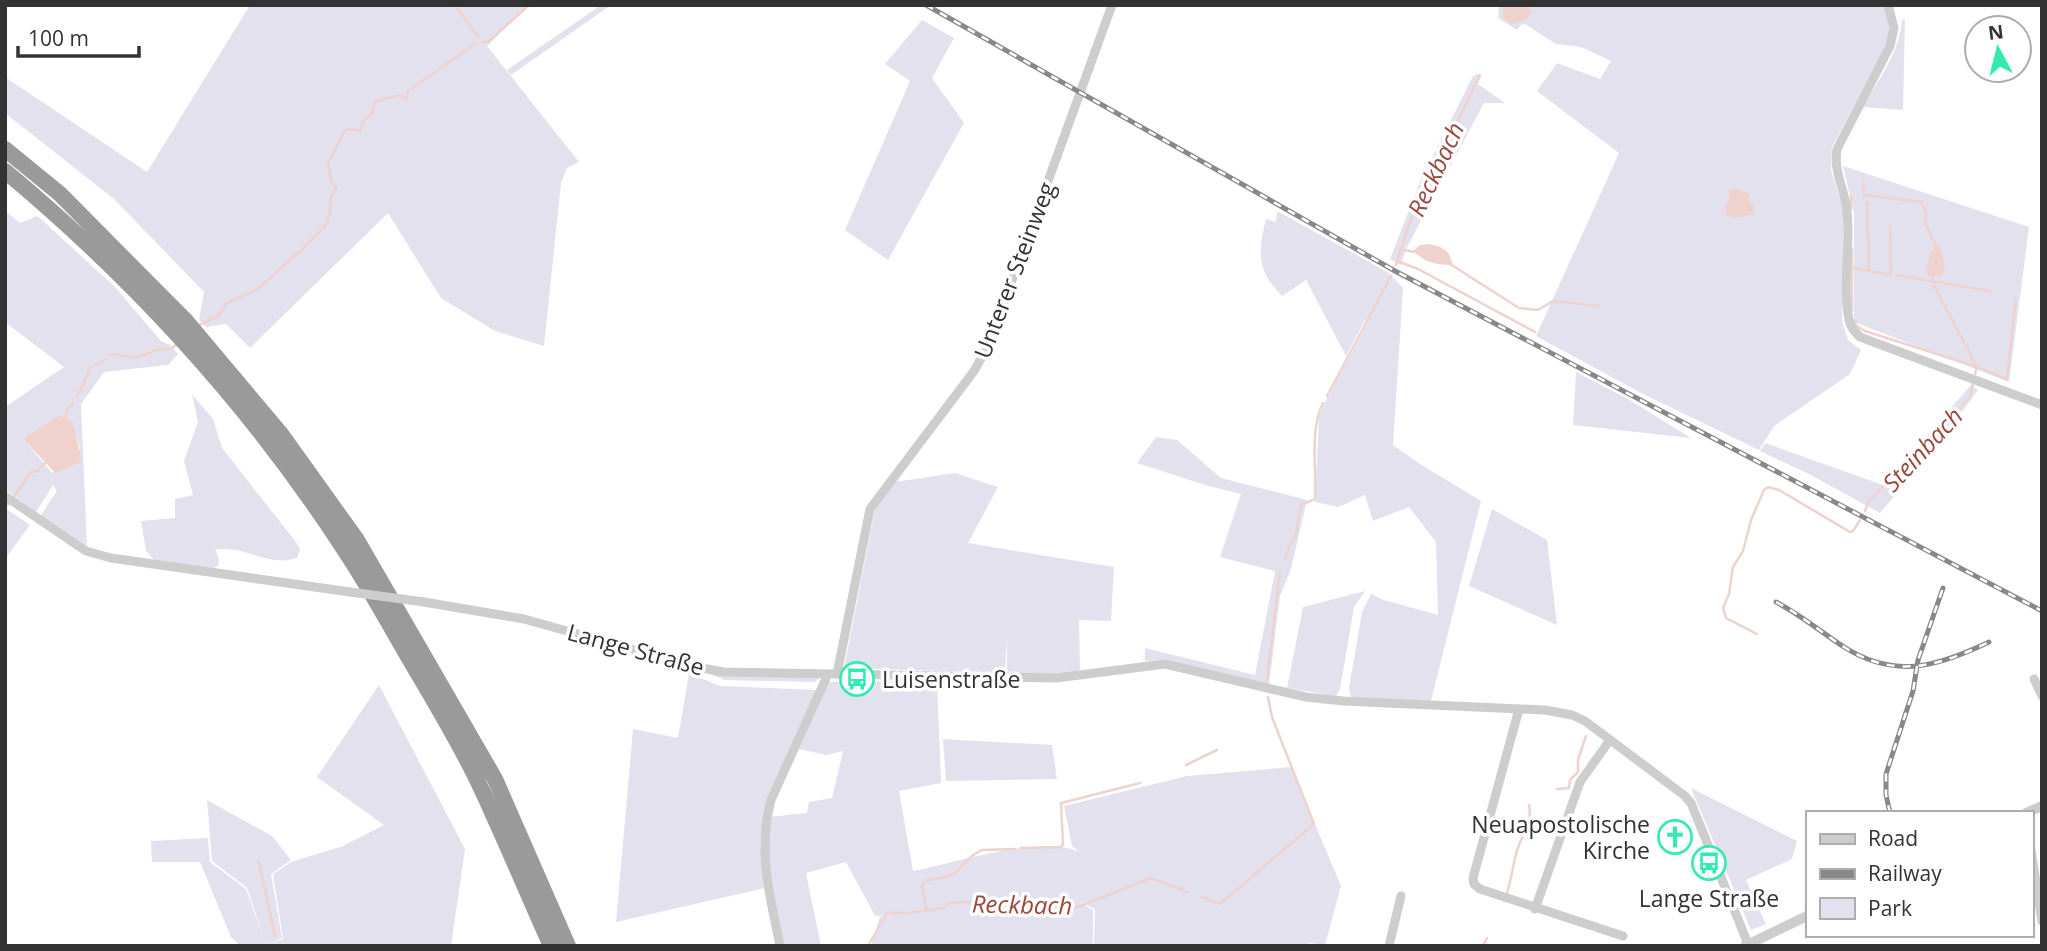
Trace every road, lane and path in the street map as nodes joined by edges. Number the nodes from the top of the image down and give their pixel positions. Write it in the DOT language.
graph roads {
  1 [pos="1112,5"];
  2 [pos="1888,5"];
  3 [pos="5,149"];
  4 [pos="5,171"];
  5 [pos="179,326"];
  6 [pos="200,349"];
  7 [pos="2042,404"];
  8 [pos="6,497"];
  9 [pos="833,674"];
  10 [pos="2034,679"];
  11 [pos="2042,696"];
  12 [pos="1519,709"];
  13 [pos="1610,740"];
  14 [pos="2033,863"];
  15 [pos="1401,896"];
  16 [pos="1535,909"];
  17 [pos="1806,916"];
  18 [pos="2042,921"];
  19 [pos="1623,936"];
  20 [pos="1747,945"];
  21 [pos="551,946"];
  22 [pos="568,946"];
  23 [pos="780,946"];
  24 [pos="1388,946"];
  1 -- 9 [label="street, Unterer Steinweg"];
  2 -- 7 [label="street"];
  3 -- 5 [label="highway"];
  4 -- 5 [label="highway"];
  5 -- 6 [label="highway"];
  6 -- 21 [label="highway"];
  6 -- 22 [label="highway"];
  8 -- 9 [label="street, Lange Straße, bridge"];
  9 -- 12 [label="street, Lange Straße"];
  9 -- 23 [label="street"];
  10 -- 11 [label="street"];
  12 -- 13 [label="street, Lange Straße"];
  12 -- 16 [label="street"];
  13 -- 16 [label="street"];
  13 -- 20 [label="street, Lange Straße"];
  14 -- 18 [label="street"];
  15 -- 24 [label="street"];
  16 -- 19 [label="street"];
  17 -- 20 [label="street"];
}
